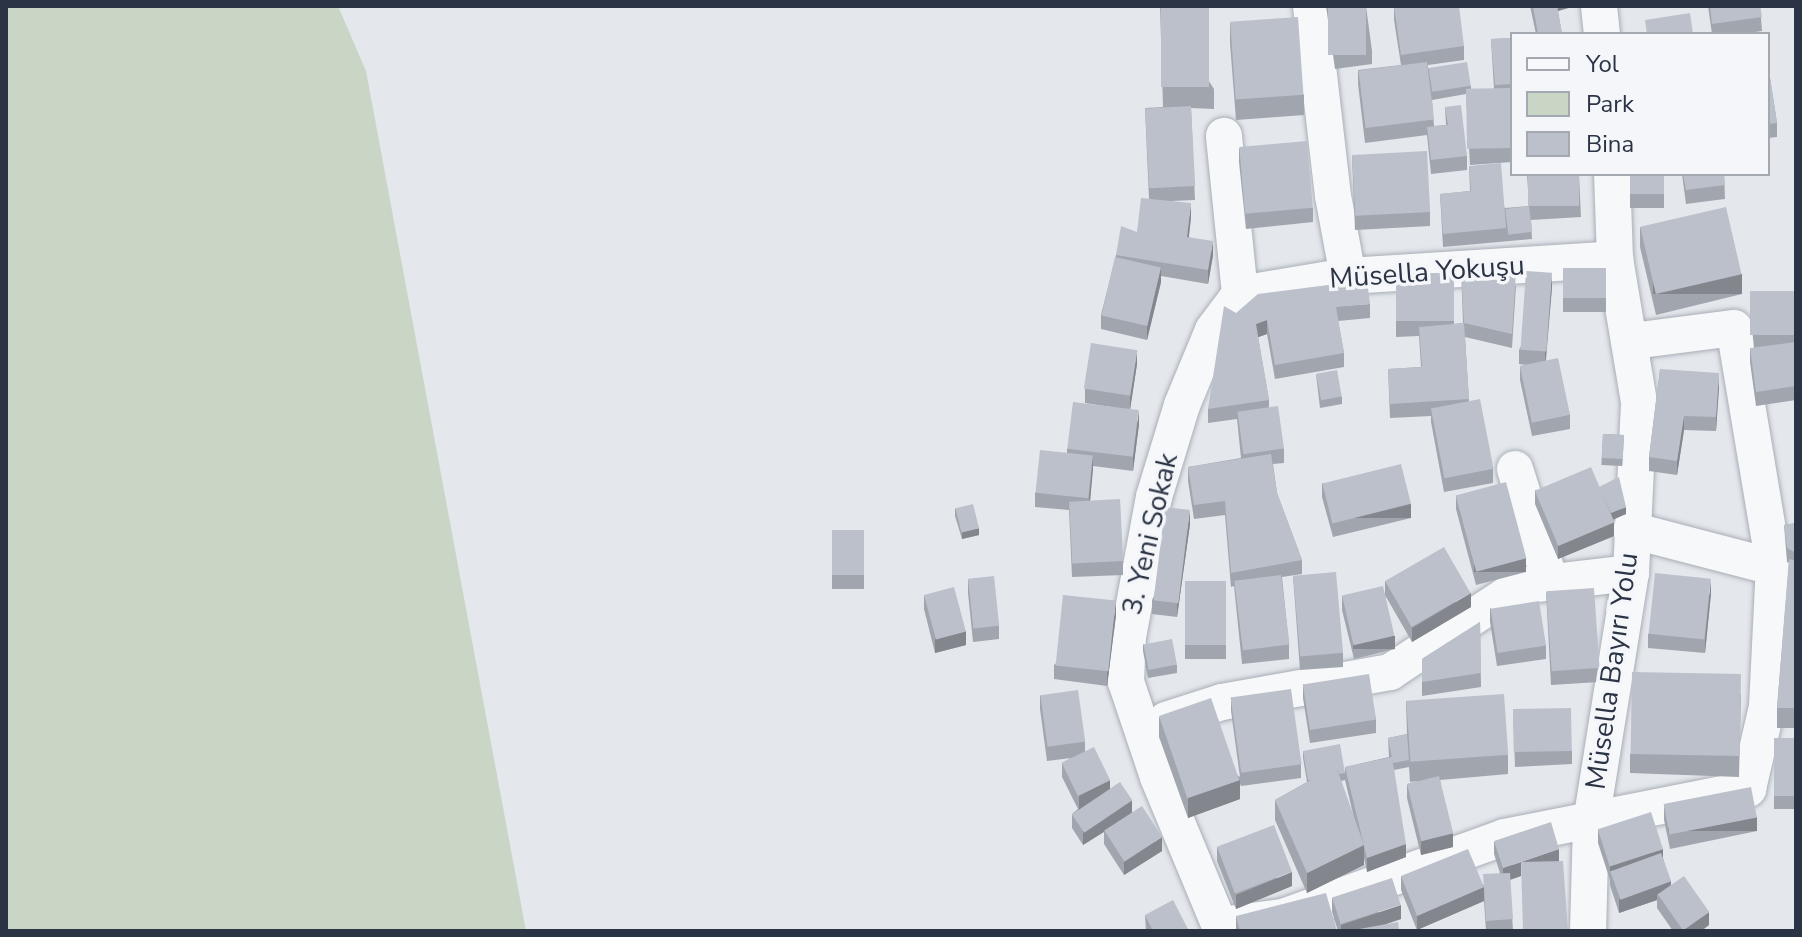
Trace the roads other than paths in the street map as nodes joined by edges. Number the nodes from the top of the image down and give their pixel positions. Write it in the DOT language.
graph roads {
  1 [pos="1311,6"];
  2 [pos="1599,6"];
  3 [pos="1602,32"];
  4 [pos="1224,136"];
  5 [pos="1612,176"];
  6 [pos="1615,259"];
  7 [pos="1348,276"];
  8 [pos="1240,294"];
  9 [pos="1632,341"];
  10 [pos="1515,469"];
  11 [pos="1631,530"];
  12 [pos="1785,570"];
  13 [pos="1631,573"];
  14 [pos="1550,581"];
  15 [pos="1137,723"];
  16 [pos="1591,822"];
  17 [pos="1222,928"];
  18 [pos="1588,931"];
  1 -- 7 [label="street"];
  2 -- 3 [label="street"];
  4 -- 8 [label="street"];
  5 -- 6 [label="street, Müsella Bayırı Yolu"];
  6 -- 7 [label="street, Müsella Yokuşu"];
  6 -- 9 [label="street, Müsella Bayırı Yolu"];
  7 -- 8 [label="street, Müsella Yokuşu"];
  8 -- 15 [label="street, 3. Yeni Sokak"];
  9 -- 11 [label="street, Müsella Bayırı Yolu"];
  9 -- 12 [label="street"];
  10 -- 14 [label="street"];
  11 -- 12 [label="street"];
  11 -- 13 [label="street, Müsella Bayırı Yolu"];
  12 -- 16 [label="street"];
  13 -- 14 [label="street"];
  13 -- 16 [label="street, Müsella Bayırı Yolu"];
  14 -- 15 [label="street"];
  15 -- 17 [label="street, 3. Yeni Sokak"];
  16 -- 17 [label="street"];
  16 -- 18 [label="street, Müsella Bayırı Yolu"];
}
